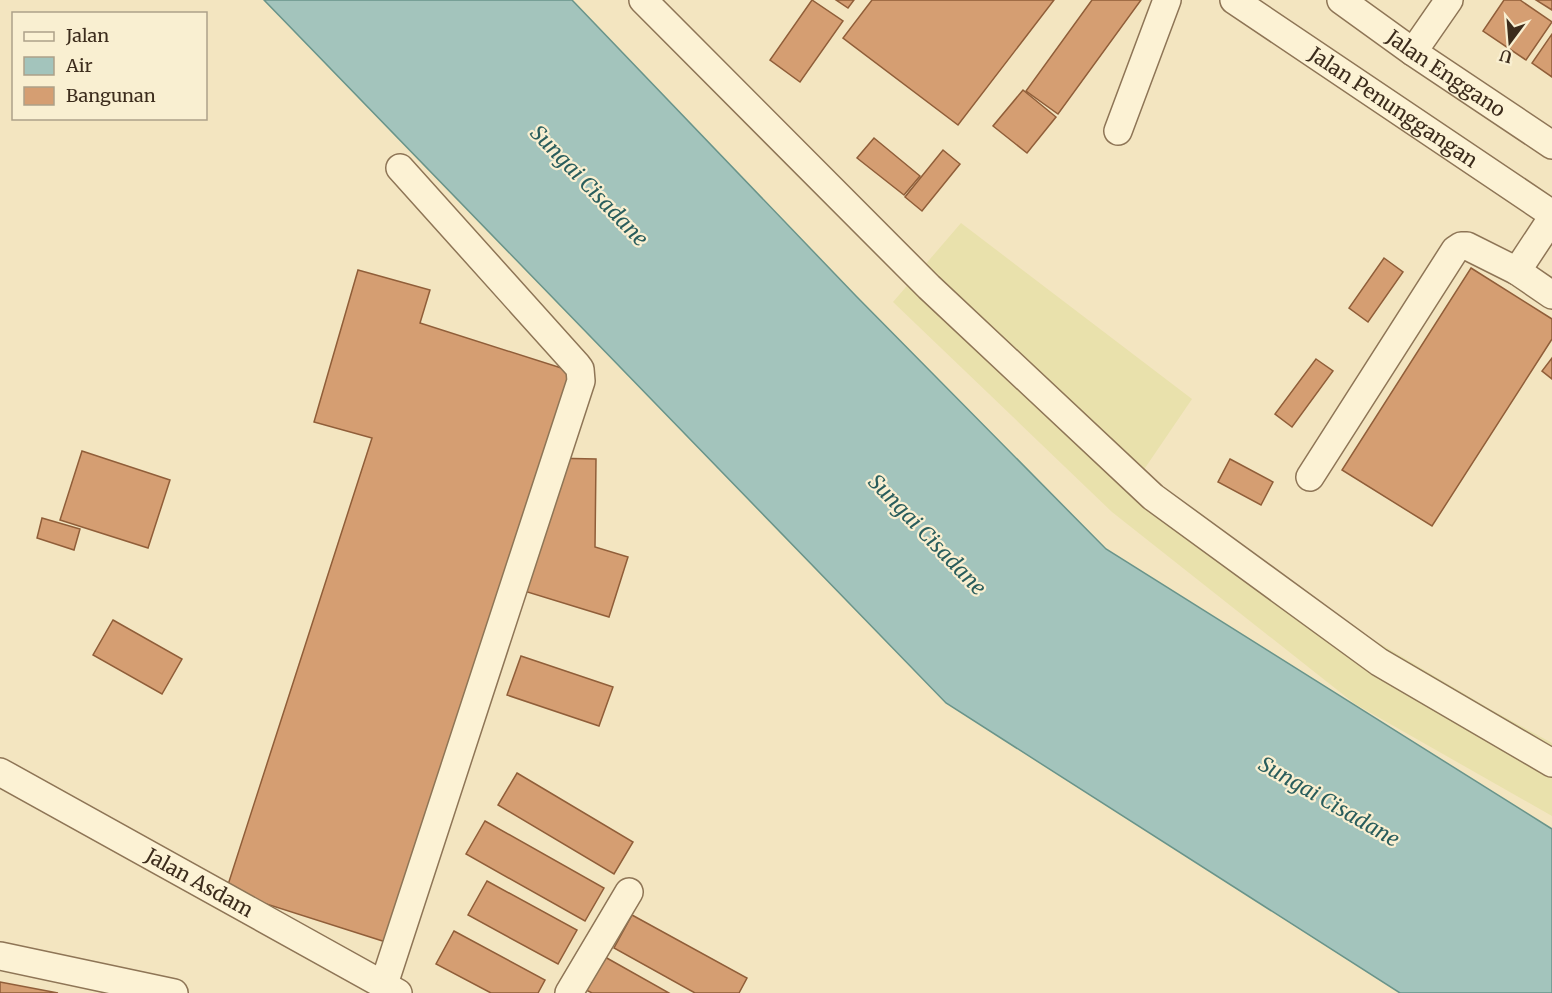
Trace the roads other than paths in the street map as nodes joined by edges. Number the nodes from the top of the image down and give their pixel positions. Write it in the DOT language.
graph roads {
  1 [pos="643,0"];
  2 [pos="1167,0"];
  3 [pos="1234,0"];
  4 [pos="1341,0"];
  5 [pos="1449,0"];
  6 [pos="1413,52"];
  7 [pos="1118,130"];
  8 [pos="1552,145"];
  9 [pos="400,168"];
  10 [pos="1552,216"];
  11 [pos="1517,272"];
  12 [pos="1552,295"];
  13 [pos="1310,477"];
  14 [pos="1552,763"];
  15 [pos="0,772"];
  16 [pos="629,892"];
  17 [pos="0,956"];
  18 [pos="391,989"];
  19 [pos="174,993"];
  20 [pos="569,993"];
  1 -- 14 [label="street"];
  2 -- 7 [label="street"];
  3 -- 10 [label="street, Jalan Penunggangan"];
  4 -- 6 [label="street, Jalan Enggano"];
  5 -- 6 [label="street"];
  6 -- 8 [label="street, Jalan Enggano"];
  9 -- 18 [label="street"];
  10 -- 11 [label="street"];
  11 -- 12 [label="street"];
  11 -- 13 [label="street"];
  15 -- 18 [label="street, Jalan Asdam"];
  16 -- 20 [label="street"];
  17 -- 19 [label="street"];
}
